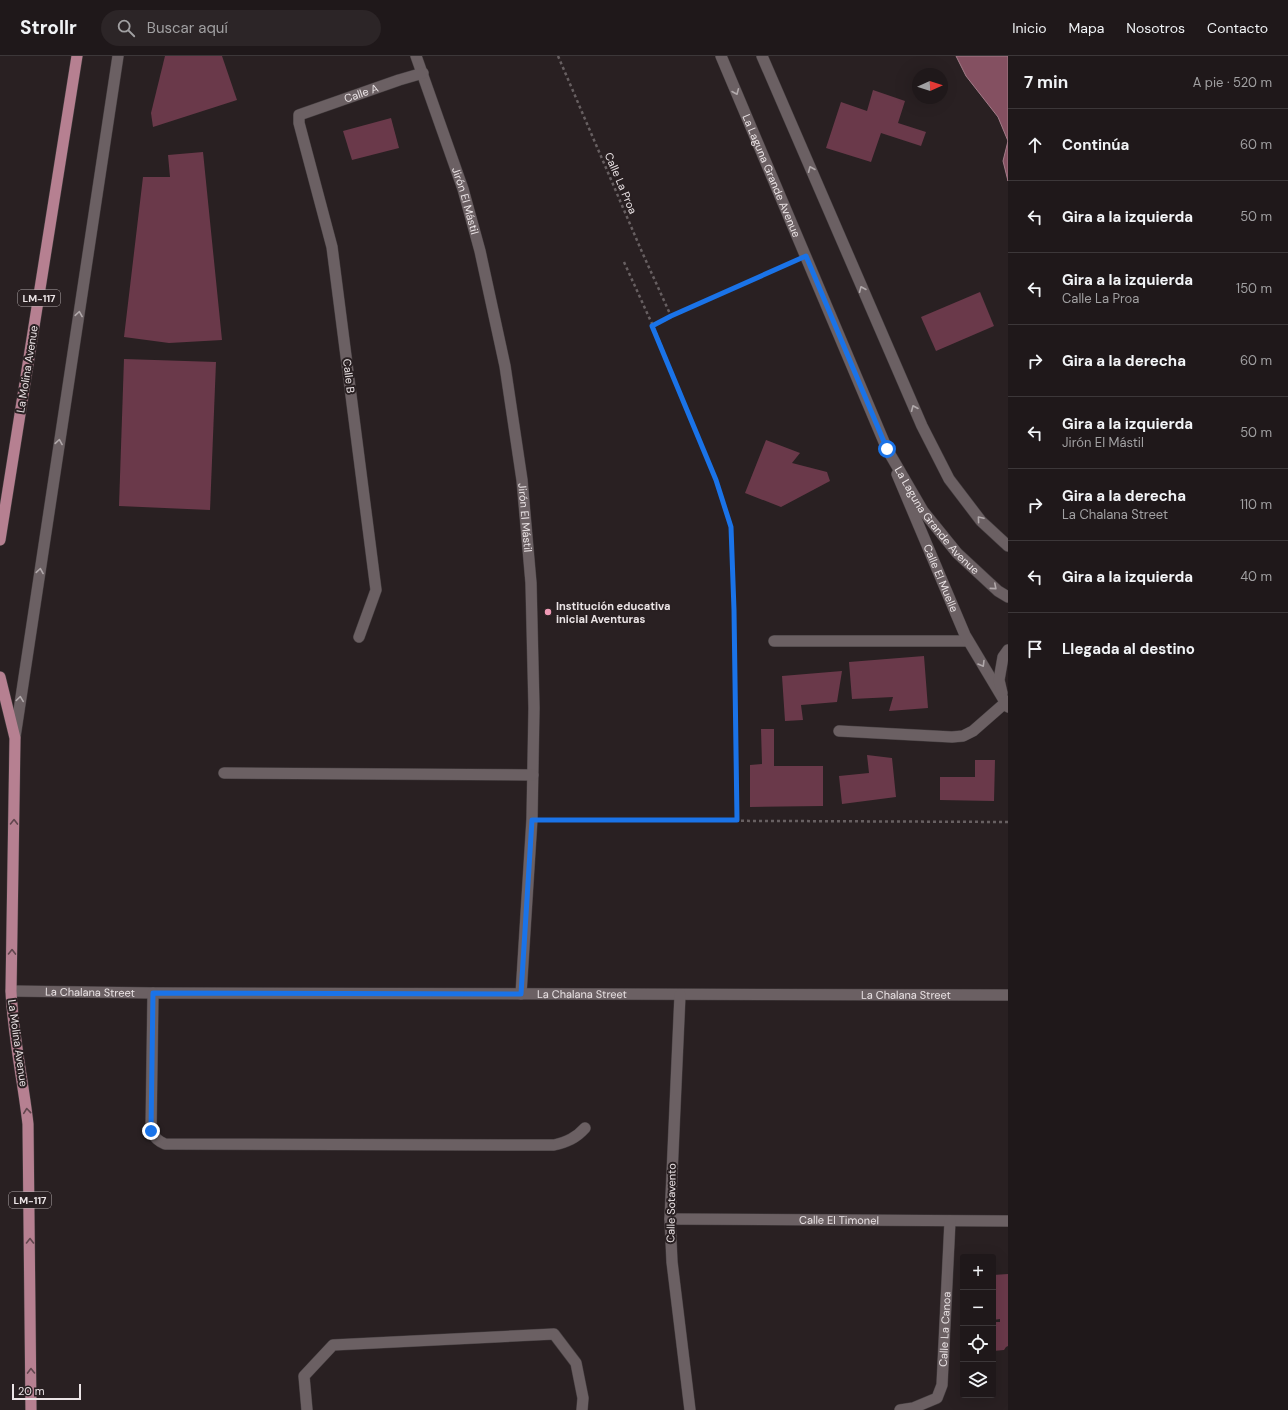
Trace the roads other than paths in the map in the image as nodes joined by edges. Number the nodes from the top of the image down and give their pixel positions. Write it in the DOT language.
graph roads {
  1 [pos="77,56"];
  2 [pos="118,56"];
  3 [pos="416,56"];
  4 [pos="721,56"];
  5 [pos="762,56"];
  6 [pos="423,73"];
  7 [pos="299,116"];
  8 [pos="887,449"];
  9 [pos="0,540"];
  10 [pos="1008,546"];
  11 [pos="1008,597"];
  12 [pos="359,637"];
  13 [pos="774,641"];
  14 [pos="968,641"];
  15 [pos="1008,650"];
  16 [pos="0,677"];
  17 [pos="1006,705"];
  18 [pos="839,731"];
  19 [pos="15,738"];
  20 [pos="224,773"];
  21 [pos="533,775"];
  22 [pos="11,991"];
  23 [pos="153,993"];
  24 [pos="521,994"];
  25 [pos="680,995"];
  26 [pos="1008,995"];
  27 [pos="585,1128"];
  28 [pos="670,1219"];
  29 [pos="950,1221"];
  30 [pos="1008,1221"];
  31 [pos="31,1410"];
  32 [pos="307,1410"];
  33 [pos="582,1410"];
  34 [pos="690,1410"];
  35 [pos="900,1410"];
  1 -- 9 [label="main road, La Molina Avenue / LM-117"];
  19 -- 2 [label="street, one-way"];
  3 -- 6 [label="street, Jirón El Mástil"];
  4 -- 8 [label="street, La Laguna Grande Avenue, one-way"];
  10 -- 5 [label="street, one-way"];
  6 -- 7 [label="street, Calle A"];
  6 -- 21 [label="street, Jirón El Mástil"];
  7 -- 12 [label="street, Calle B"];
  8 -- 11 [label="street, La Laguna Grande Avenue, one-way"];
  8 -- 14 [label="street, Calle El Muelle"];
  13 -- 14 [label="street"];
  14 -- 17 [label="street, Calle El Muelle, one-way"];
  15 -- 17 [label="street"];
  16 -- 19 [label="main road, La Molina Avenue / LM-117"];
  17 -- 18 [label="street"];
  22 -- 19 [label="main road, La Molina Avenue / LM-117, one-way"];
  20 -- 21 [label="street"];
  21 -- 24 [label="street, Jirón El Mástil"];
  22 -- 23 [label="street, La Chalana Street"];
  31 -- 22 [label="main road, La Molina Avenue / LM-117, one-way"];
  23 -- 24 [label="street, La Chalana Street"];
  23 -- 27 [label="street"];
  24 -- 25 [label="street, La Chalana Street"];
  25 -- 26 [label="street, La Chalana Street"];
  25 -- 28 [label="street, Calle Sotavento"];
  28 -- 29 [label="street, Calle El Timonel"];
  28 -- 34 [label="street, Calle Sotavento"];
  29 -- 30 [label="street, Calle El Timonel"];
  29 -- 35 [label="street, Calle La Canoa"];
  32 -- 33 [label="street"];
}
